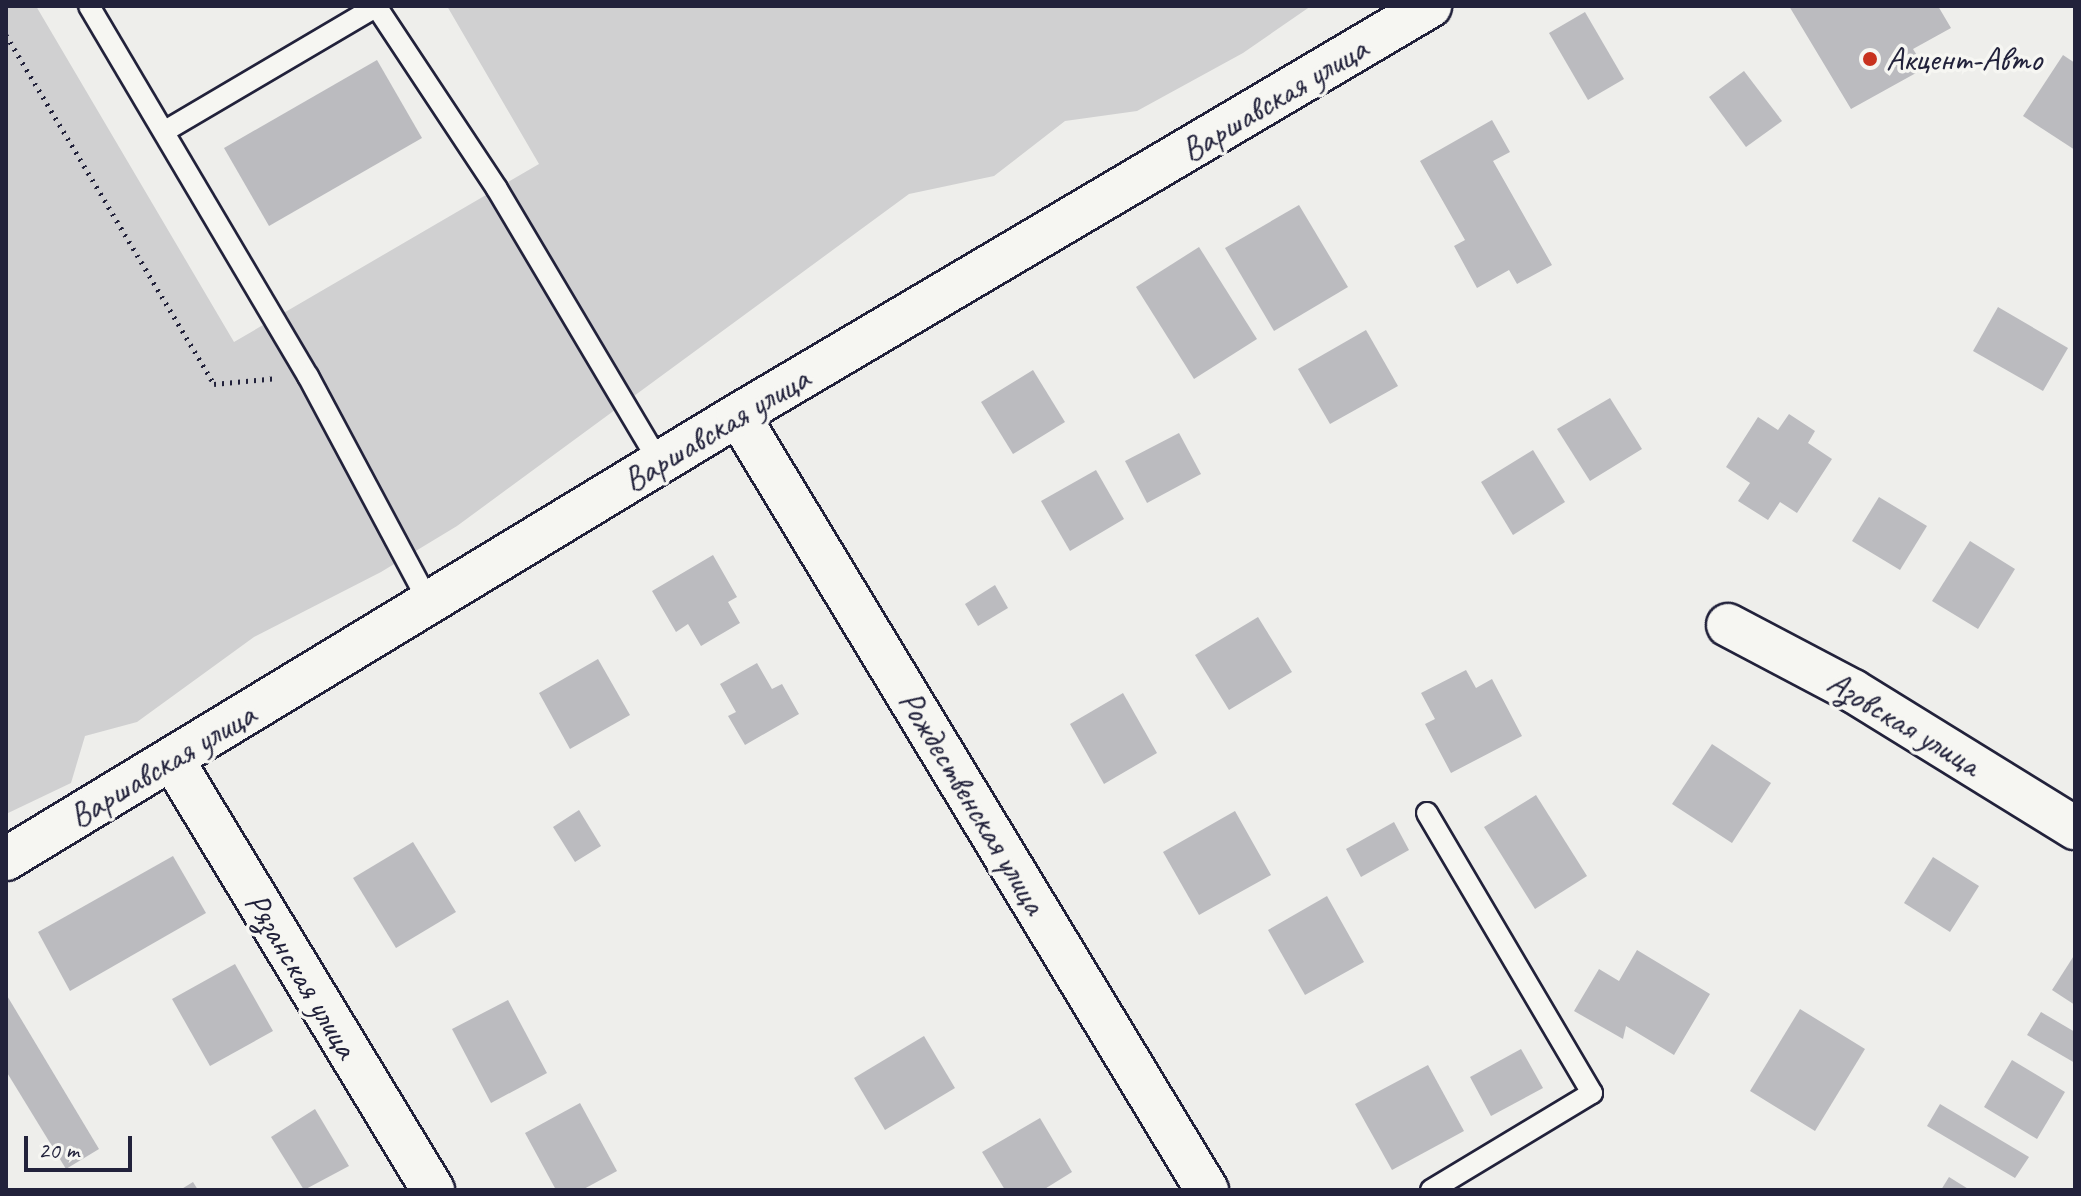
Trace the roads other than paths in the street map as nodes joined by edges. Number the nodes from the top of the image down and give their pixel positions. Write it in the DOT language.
graph roads {
  1 [pos="89,6"];
  2 [pos="376,6"];
  3 [pos="1430,6"];
  4 [pos="165,131"];
  5 [pos="738,415"];
  6 [pos="659,462"];
  7 [pos="429,603"];
  8 [pos="1728,625"];
  9 [pos="172,759"];
  10 [pos="1427,813"];
  11 [pos="2075,828"];
  12 [pos="6,859"];
  13 [pos="433,1190"];
  14 [pos="1207,1190"];
  15 [pos="1431,1190"];
  1 -- 4 [label="lane"];
  2 -- 4 [label="lane"];
  2 -- 6 [label="lane"];
  3 -- 5 [label="street, Варшавская улица"];
  4 -- 7 [label="lane"];
  5 -- 6 [label="street, Варшавская улица"];
  5 -- 14 [label="street, Рождественская улица"];
  6 -- 7 [label="street, Варшавская улица"];
  7 -- 9 [label="street, Варшавская улица"];
  8 -- 11 [label="street, Азовская улица"];
  9 -- 12 [label="street, Варшавская улица"];
  9 -- 13 [label="street, Рязанская улица"];
  10 -- 15 [label="lane"];
}
